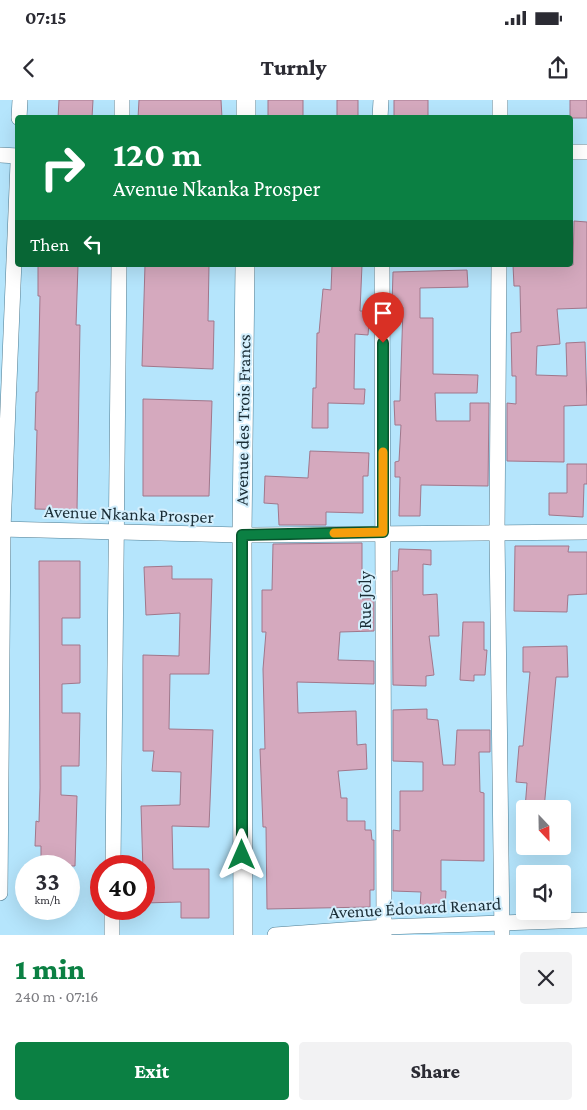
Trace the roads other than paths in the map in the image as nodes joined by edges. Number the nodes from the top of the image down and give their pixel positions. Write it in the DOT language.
graph roads {
  1 [pos="20,100"];
  2 [pos="122,100"];
  3 [pos="246,100"];
  4 [pos="380,100"];
  5 [pos="500,100"];
  6 [pos="19,115"];
  7 [pos="122,115"];
  8 [pos="246,115"];
  9 [pos="380,115"];
  10 [pos="500,115"];
  11 [pos="573,152"];
  12 [pos="587,152"];
  13 [pos="0,156"];
  14 [pos="15,156"];
  15 [pos="15,232"];
  16 [pos="119,267"];
  17 [pos="245,267"];
  18 [pos="382,267"];
  19 [pos="499,267"];
  20 [pos="2,529"];
  21 [pos="383,532"];
  22 [pos="587,532"];
  23 [pos="497,533"];
  24 [pos="115,534"];
  25 [pos="242,535"];
  26 [pos="113,855"];
  27 [pos="0,893"];
  28 [pos="112,920"];
  29 [pos="587,920"];
  30 [pos="502,929"];
  31 [pos="384,931"];
  32 [pos="112,935"];
  33 [pos="243,935"];
  34 [pos="275,935"];
  1 -- 6 [label="street"];
  2 -- 7 [label="street"];
  3 -- 8 [label="street"];
  4 -- 9 [label="street"];
  5 -- 10 [label="street"];
  11 -- 12 [label="street"];
  13 -- 14 [label="street"];
  15 -- 20 [label="street"];
  16 -- 24 [label="street"];
  17 -- 25 [label="street, Avenue des Trois Francs"];
  18 -- 21 [label="street, Rue Joly"];
  19 -- 23 [label="street"];
  20 -- 24 [label="street, Avenue Nkanka Prosper"];
  20 -- 27 [label="street"];
  21 -- 23 [label="street, Avenue Nkanka Prosper"];
  21 -- 25 [label="street, Avenue Nkanka Prosper"];
  21 -- 31 [label="street, Rue Joly"];
  22 -- 23 [label="street, Avenue Nkanka Prosper"];
  23 -- 30 [label="street"];
  24 -- 25 [label="street, Avenue Nkanka Prosper"];
  24 -- 26 [label="street"];
  25 -- 33 [label="street, Avenue des Trois Francs"];
  28 -- 32 [label="street"];
  29 -- 30 [label="street, Avenue Édouard Renard"];
  30 -- 31 [label="street, Avenue Édouard Renard"];
  31 -- 34 [label="street, Avenue Édouard Renard"];
}
